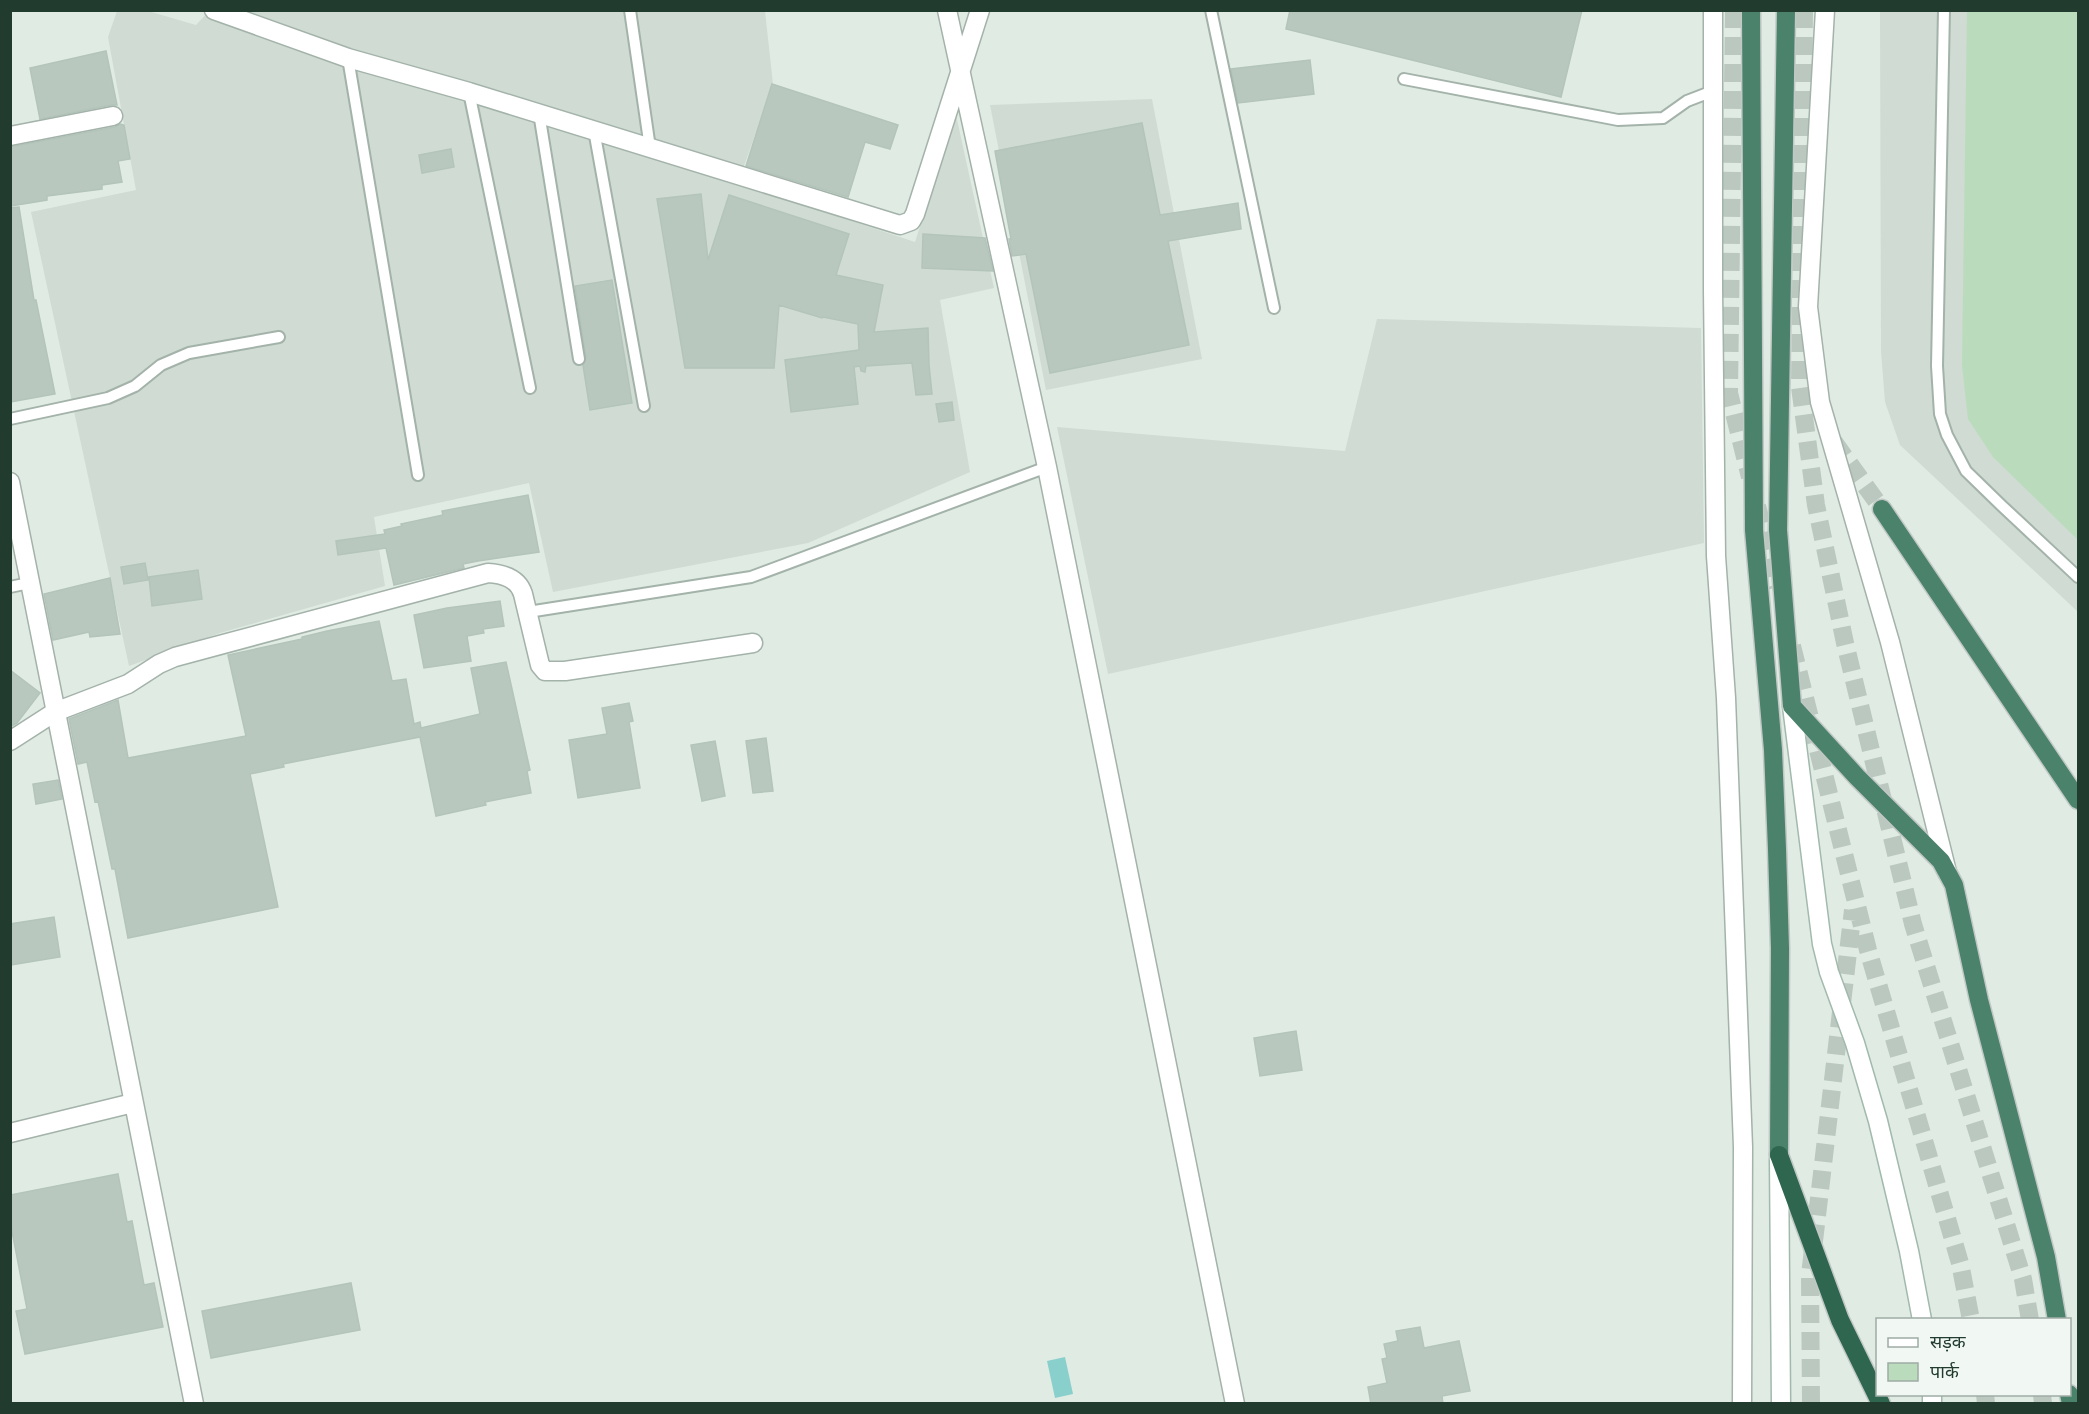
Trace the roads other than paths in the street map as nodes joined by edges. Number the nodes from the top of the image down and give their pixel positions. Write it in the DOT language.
graph roads {
  1 [pos="214,10"];
  2 [pos="630,10"];
  3 [pos="947,10"];
  4 [pos="980,10"];
  5 [pos="1211,10"];
  6 [pos="1713,10"];
  7 [pos="1751,10"];
  8 [pos="1786,10"];
  9 [pos="1826,10"];
  10 [pos="1944,10"];
  11 [pos="348,58"];
  12 [pos="961,70"];
  13 [pos="1404,79"];
  14 [pos="1713,91"];
  15 [pos="470,92"];
  16 [pos="539,113"];
  17 [pos="113,116"];
  18 [pos="594,130"];
  19 [pos="10,136"];
  20 [pos="650,148"];
  21 [pos="1274,308"];
  22 [pos="279,337"];
  23 [pos="579,359"];
  24 [pos="530,388"];
  25 [pos="644,406"];
  26 [pos="10,419"];
  27 [pos="1047,467"];
  28 [pos="418,475"];
  29 [pos="10,482"];
  30 [pos="1882,509"];
  31 [pos="2079,577"];
  32 [pos="29,583"];
  33 [pos="10,587"];
  34 [pos="528,612"];
  35 [pos="753,643"];
  36 [pos="1792,706"];
  37 [pos="55,712"];
  38 [pos="10,741"];
  39 [pos="2079,800"];
  40 [pos="1948,874"];
  41 [pos="133,1103"];
  42 [pos="10,1133"];
  43 [pos="1779,1155"];
  44 [pos="1922,1318"];
  45 [pos="2056,1318"];
  46 [pos="1876,1394"];
  47 [pos="194,1404"];
  48 [pos="1235,1404"];
  49 [pos="1742,1404"];
  50 [pos="1781,1404"];
  1 -- 11 [label="street"];
  2 -- 20 [label="lane"];
  3 -- 12 [label="street"];
  4 -- 12 [label="street"];
  5 -- 21 [label="lane"];
  6 -- 14 [label="street"];
  7 -- 43 [label="highway"];
  8 -- 36 [label="highway"];
  9 -- 40 [label="street"];
  10 -- 31 [label="lane"];
  11 -- 15 [label="street"];
  11 -- 28 [label="lane"];
  12 -- 20 [label="street"];
  12 -- 27 [label="street"];
  13 -- 14 [label="lane"];
  14 -- 49 [label="street"];
  15 -- 16 [label="street"];
  15 -- 24 [label="lane"];
  16 -- 18 [label="street"];
  16 -- 23 [label="lane"];
  17 -- 19 [label="street"];
  18 -- 20 [label="street"];
  18 -- 25 [label="lane"];
  22 -- 26 [label="lane"];
  27 -- 34 [label="lane"];
  27 -- 48 [label="street"];
  29 -- 32 [label="street"];
  30 -- 39 [label="highway"];
  32 -- 33 [label="lane"];
  32 -- 37 [label="street"];
  34 -- 35 [label="street"];
  34 -- 37 [label="street"];
  36 -- 40 [label="highway"];
  36 -- 44 [label="street"];
  37 -- 38 [label="street"];
  37 -- 41 [label="street"];
  40 -- 45 [label="highway"];
  41 -- 42 [label="street"];
  41 -- 47 [label="street"];
  43 -- 46 [label="highway"];
  43 -- 50 [label="street"];
}
